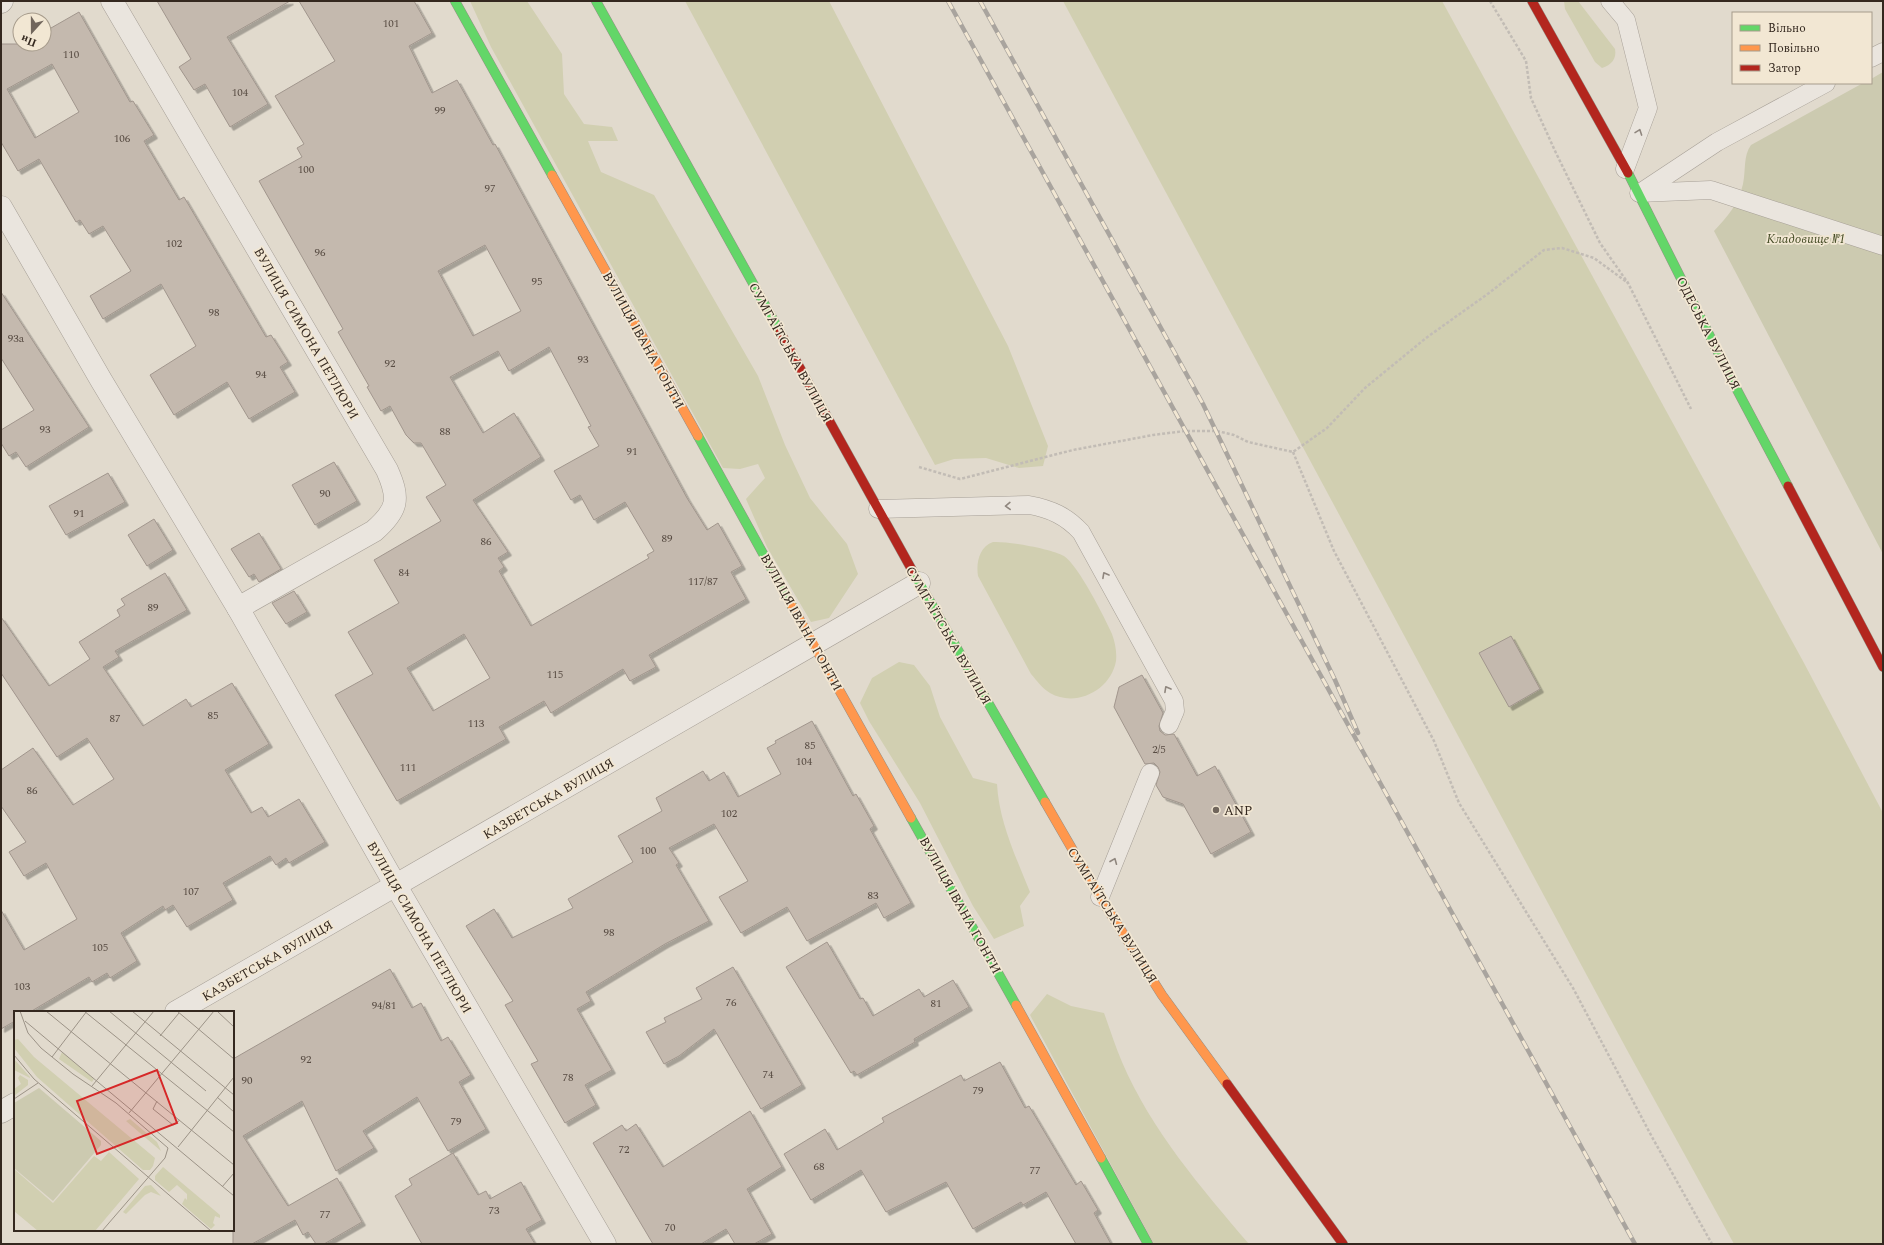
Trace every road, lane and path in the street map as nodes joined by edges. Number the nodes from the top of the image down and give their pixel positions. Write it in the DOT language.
graph roads {
  1 [pos="112,1"];
  2 [pos="455,1"];
  3 [pos="596,1"];
  4 [pos="1490,1"];
  5 [pos="1532,1"];
  6 [pos="1610,1"];
  7 [pos="1883,52"];
  8 [pos="1872,58"];
  9 [pos="1824,84"];
  10 [pos="1625,169"];
  11 [pos="1639,193"];
  12 [pos="1,206"];
  13 [pos="1883,246"];
  14 [pos="1628,283"];
  15 [pos="1691,409"];
  16 [pos="1293,452"];
  17 [pos="919,467"];
  18 [pos="878,509"];
  19 [pos="919,583"];
  20 [pos="238,608"];
  21 [pos="814,645"];
  22 [pos="1883,667"];
  23 [pos="1169,725"];
  24 [pos="1150,773"];
  25 [pos="396,886"];
  26 [pos="1100,897"];
  27 [pos="178,1011"];
  28 [pos="14,1105"];
  29 [pos="1,1112"];
  30 [pos="605,1244"];
  31 [pos="1148,1244"];
  32 [pos="1343,1244"];
  33 [pos="1712,1244"];
  1 -- 20 [label="street, ВУЛИЦЯ СИМОНА ПЕТЛЮРИ"];
  2 -- 21 [label="main road, ВУЛИЦЯ ІВАНА ГОНТИ"];
  3 -- 18 [label="main road, СУМГАЇТСЬКА ВУЛИЦЯ"];
  4 -- 14 [label="path"];
  5 -- 10 [label="main road, ОДЕСЬКА ВУЛИЦЯ"];
  10 -- 6 [label="lane, one-way"];
  7 -- 8 [label="lane"];
  9 -- 11 [label="lane"];
  10 -- 11 [label="main road, ОДЕСЬКА ВУЛИЦЯ"];
  11 -- 13 [label="lane"];
  11 -- 22 [label="main road, ОДЕСЬКА ВУЛИЦЯ"];
  12 -- 20 [label="street, ВУЛИЦЯ СИМОНА ПЕТЛЮРИ"];
  14 -- 15 [label="path"];
  14 -- 16 [label="path"];
  16 -- 17 [label="path"];
  16 -- 33 [label="path"];
  18 -- 19 [label="main road, СУМГАЇТСЬКА ВУЛИЦЯ"];
  23 -- 18 [label="lane, one-way"];
  19 -- 21 [label="street, КАЗБЕТСЬКА ВУЛИЦЯ"];
  19 -- 26 [label="main road, СУМГАЇТСЬКА ВУЛИЦЯ"];
  20 -- 25 [label="street, ВУЛИЦЯ СИМОНА ПЕТЛЮРИ"];
  21 -- 25 [label="street, КАЗБЕТСЬКА ВУЛИЦЯ"];
  21 -- 31 [label="main road, ВУЛИЦЯ ІВАНА ГОНТИ"];
  26 -- 24 [label="lane, one-way"];
  25 -- 27 [label="street, КАЗБЕТСЬКА ВУЛИЦЯ"];
  25 -- 30 [label="street, ВУЛИЦЯ СИМОНА ПЕТЛЮРИ"];
  26 -- 32 [label="main road, СУМГАЇТСЬКА ВУЛИЦЯ"];
  28 -- 29 [label="street"];
}
